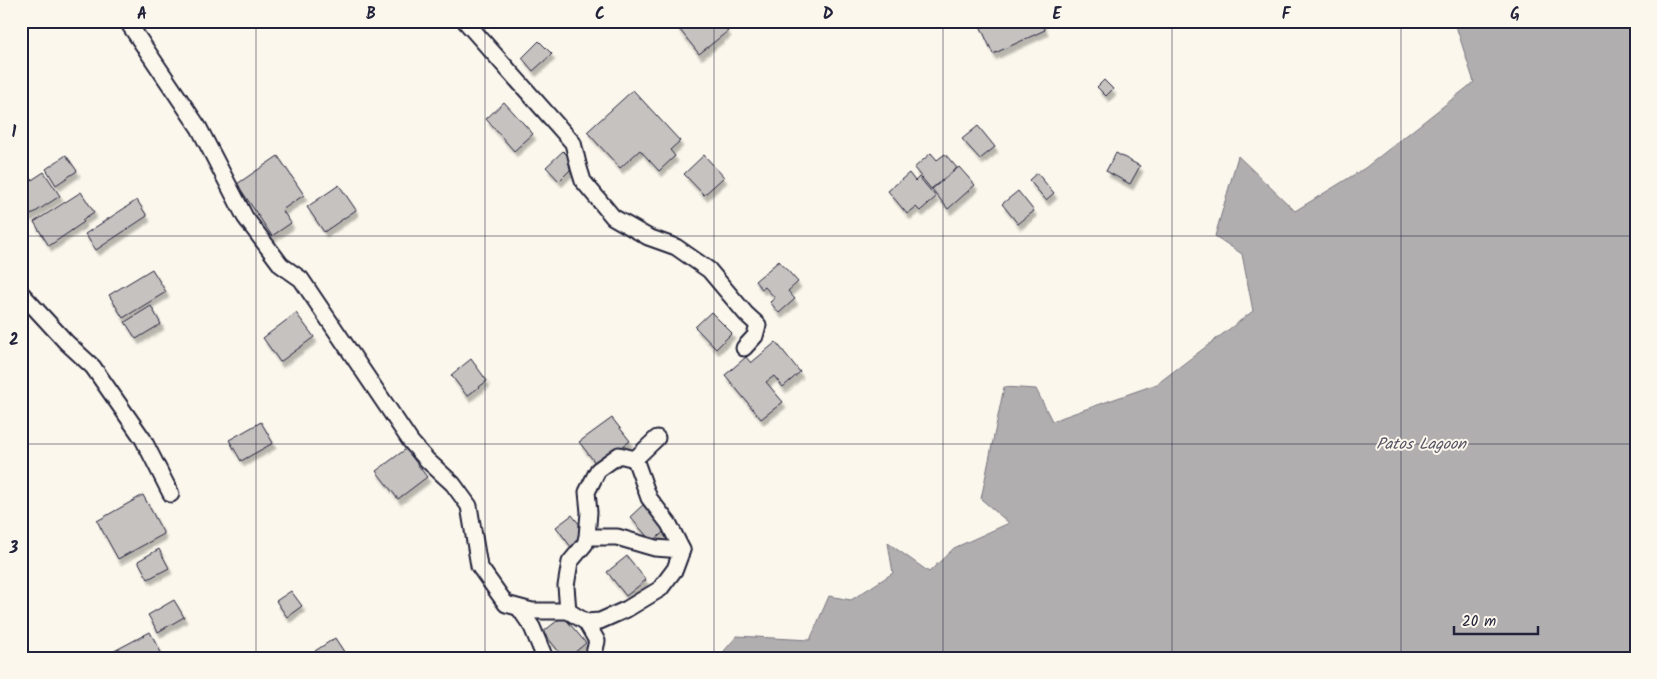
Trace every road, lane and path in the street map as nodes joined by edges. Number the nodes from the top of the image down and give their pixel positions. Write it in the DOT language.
graph roads {
  1 [pos="127,21"];
  2 [pos="465,21"];
  3 [pos="21,293"];
  4 [pos="744,348"];
  5 [pos="657,438"];
  6 [pos="635,459"];
  7 [pos="171,494"];
  8 [pos="587,537"];
  9 [pos="682,550"];
  10 [pos="519,608"];
  11 [pos="568,611"];
  12 [pos="586,622"];
  13 [pos="545,658"];
  14 [pos="593,658"];
  1 -- 10 [label="lane"];
  2 -- 4 [label="lane"];
  3 -- 7 [label="lane"];
  5 -- 6 [label="lane"];
  6 -- 8 [label="lane"];
  6 -- 9 [label="lane"];
  8 -- 9 [label="lane"];
  8 -- 11 [label="lane"];
  9 -- 12 [label="lane"];
  10 -- 11 [label="lane"];
  10 -- 13 [label="lane"];
  11 -- 12 [label="lane"];
  12 -- 14 [label="lane"];
}
